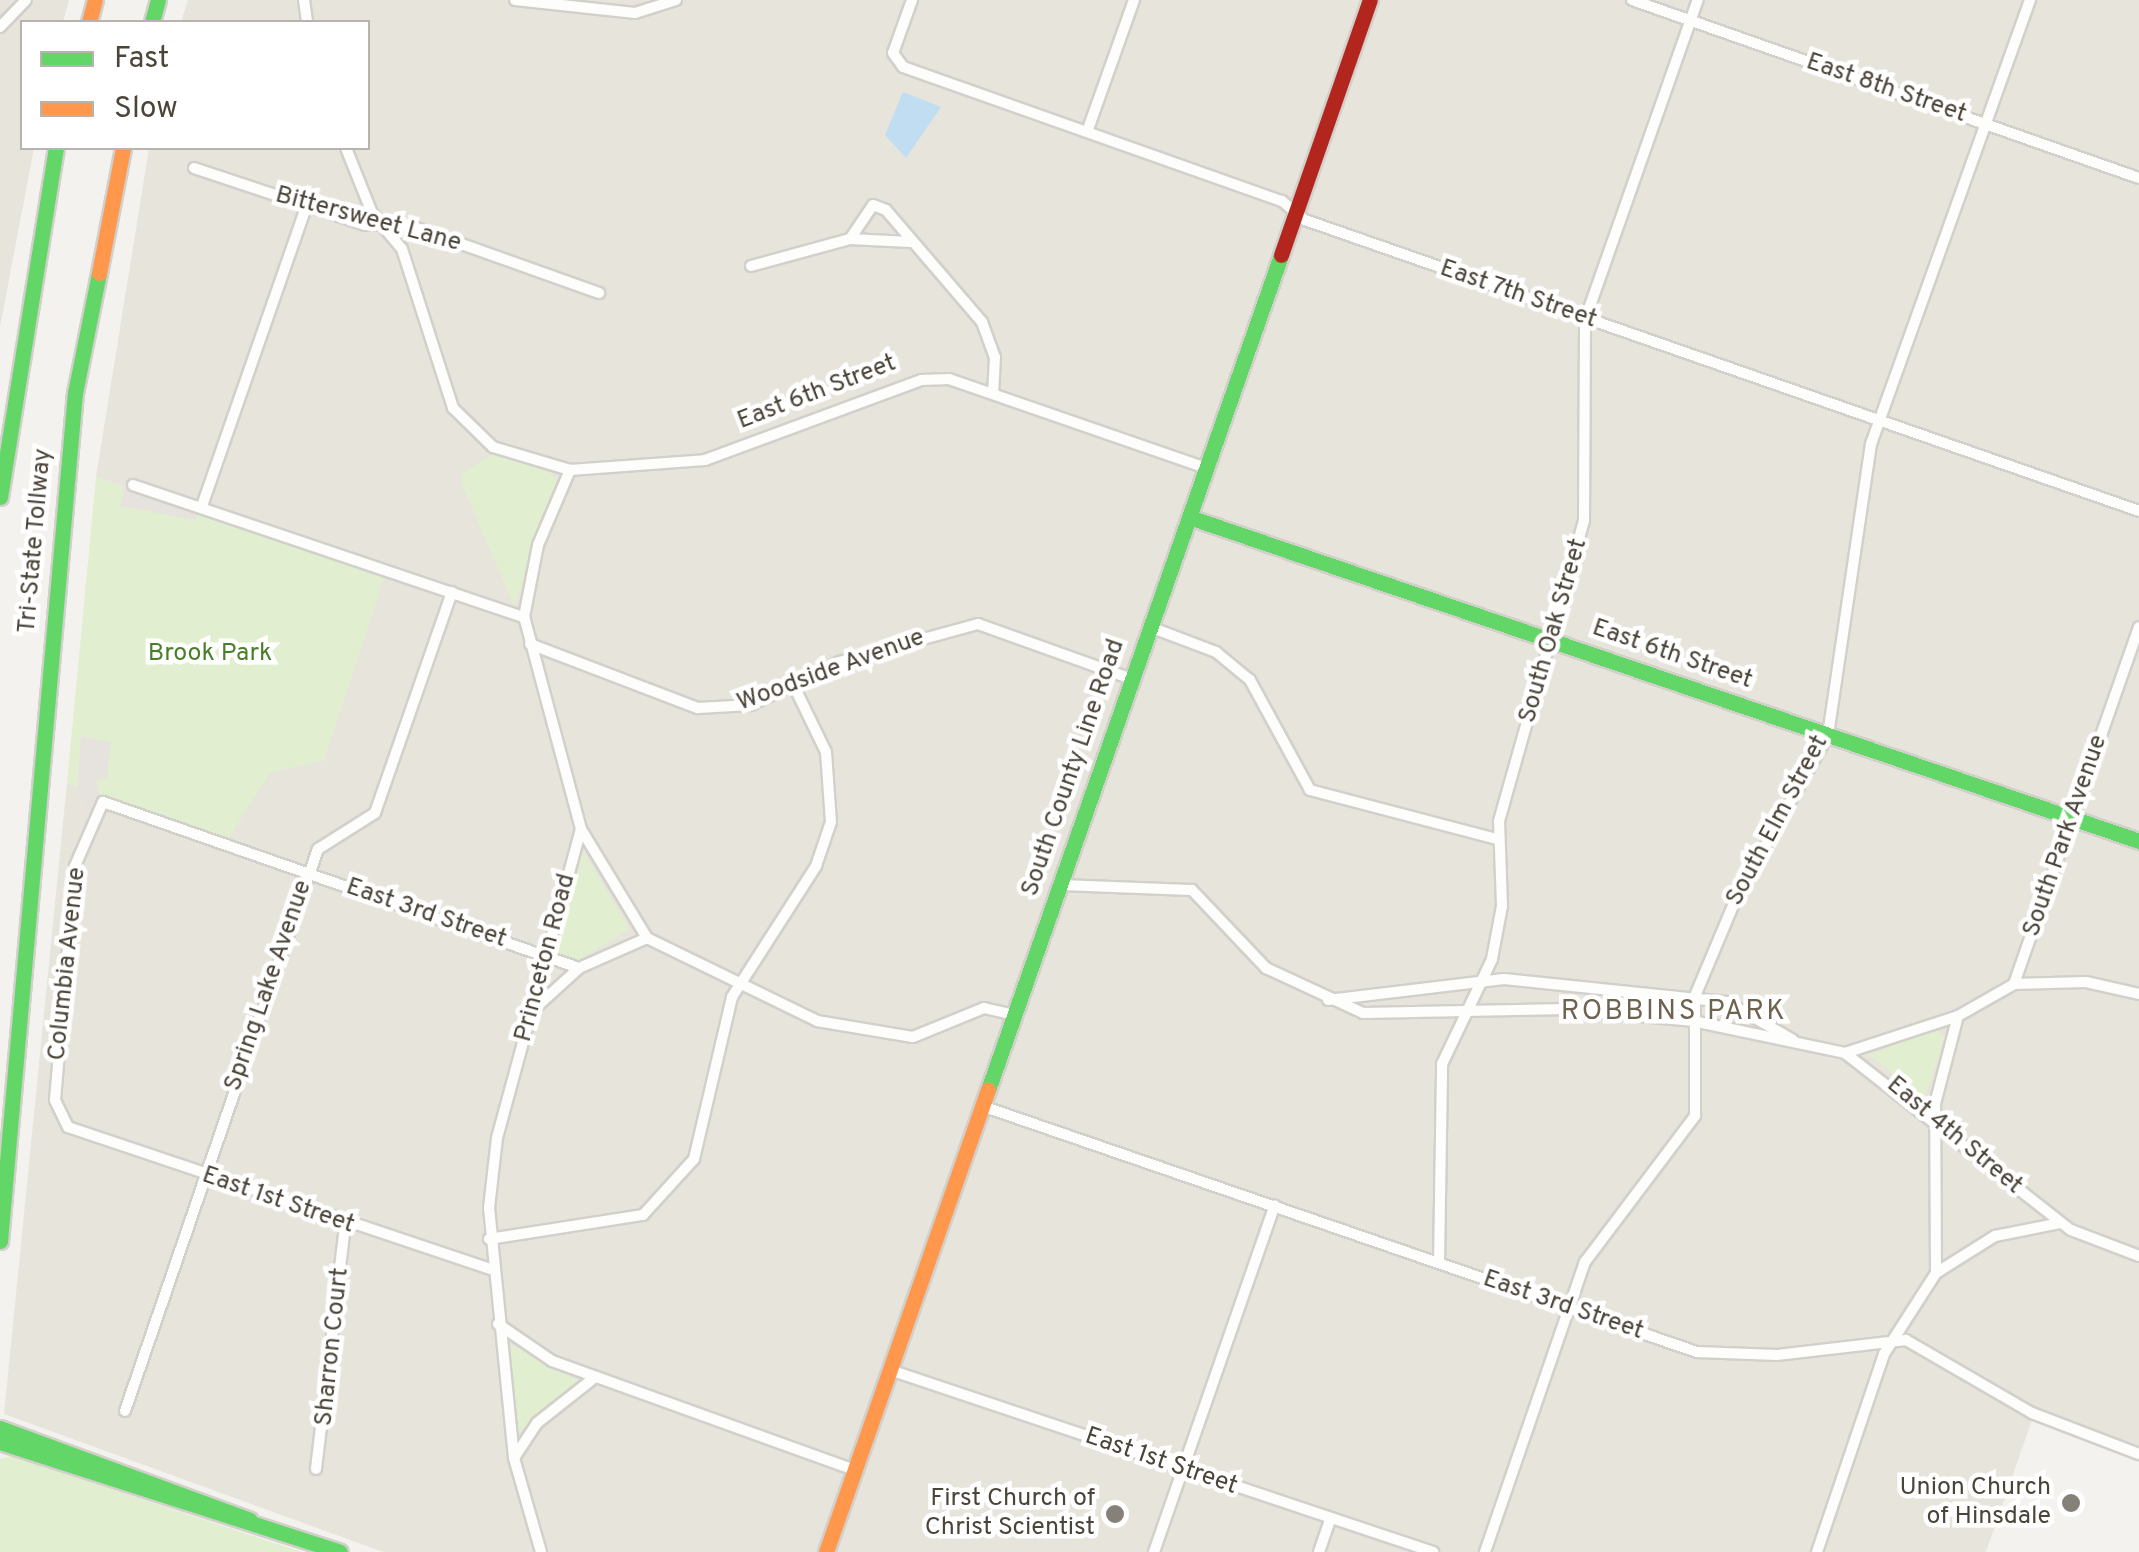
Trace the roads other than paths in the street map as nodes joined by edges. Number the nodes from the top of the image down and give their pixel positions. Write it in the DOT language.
graph roads {
  1 [pos="515,0"];
  2 [pos="676,0"];
  3 [pos="912,0"];
  4 [pos="1134,0"];
  5 [pos="1370,0"];
  6 [pos="1632,0"];
  7 [pos="1698,0"];
  8 [pos="2030,0"];
  9 [pos="18,3"];
  10 [pos="1691,20"];
  11 [pos="0,27"];
  12 [pos="1986,124"];
  13 [pos="1087,132"];
  14 [pos="56,150"];
  15 [pos="123,150"];
  16 [pos="347,150"];
  17 [pos="194,168"];
  18 [pos="2139,178"];
  19 [pos="306,207"];
  20 [pos="1296,211"];
  21 [pos="385,229"];
  22 [pos="850,239"];
  23 [pos="910,242"];
  24 [pos="751,266"];
  25 [pos="599,293"];
  26 [pos="1586,320"];
  27 [pos="993,392"];
  28 [pos="1881,421"];
  29 [pos="1206,468"];
  30 [pos="570,470"];
  31 [pos="133,486"];
  32 [pos="0,498"];
  33 [pos="202,506"];
  34 [pos="2139,511"];
  35 [pos="1189,516"];
  36 [pos="452,592"];
  37 [pos="524,617"];
  38 [pos="1150,627"];
  39 [pos="2139,627"];
  40 [pos="1552,640"];
  41 [pos="530,644"];
  42 [pos="1132,679"];
  43 [pos="794,686"];
  44 [pos="1828,735"];
  45 [pos="103,802"];
  46 [pos="2071,818"];
  47 [pos="581,830"];
  48 [pos="1497,839"];
  49 [pos="2139,841"];
  50 [pos="309,874"];
  51 [pos="1060,885"];
  52 [pos="647,938"];
  53 [pos="546,956"];
  54 [pos="579,968"];
  55 [pos="741,977"];
  56 [pos="1482,979"];
  57 [pos="2014,984"];
  58 [pos="2139,994"];
  59 [pos="1695,996"];
  60 [pos="1324,1000"];
  61 [pos="533,1010"];
  62 [pos="1460,1011"];
  63 [pos="1014,1015"];
  64 [pos="1958,1016"];
  65 [pos="1693,1021"];
  66 [pos="1798,1043"];
  67 [pos="1845,1053"];
  68 [pos="982,1106"];
  69 [pos="1934,1124"];
  70 [pos="68,1127"];
  71 [pos="202,1175"];
  72 [pos="1274,1205"];
  73 [pos="2061,1223"];
  74 [pos="346,1224"];
  75 [pos="490,1239"];
  76 [pos="0,1241"];
  77 [pos="2139,1256"];
  78 [pos="1439,1262"];
  79 [pos="490,1269"];
  80 [pos="1936,1273"];
  81 [pos="1570,1309"];
  82 [pos="498,1324"];
  83 [pos="1892,1337"];
  84 [pos="890,1370"];
  85 [pos="594,1378"];
  86 [pos="125,1411"];
  87 [pos="0,1428"];
  88 [pos="0,1442"];
  89 [pos="22,1443"];
  90 [pos="2139,1454"];
  91 [pos="514,1458"];
  92 [pos="316,1469"];
  93 [pos="1183,1469"];
  94 [pos="854,1470"];
  95 [pos="1331,1518"];
  96 [pos="340,1552"];
  97 [pos="541,1552"];
  98 [pos="826,1552"];
  99 [pos="1154,1552"];
  100 [pos="1319,1552"];
  101 [pos="1433,1552"];
  102 [pos="1485,1552"];
  103 [pos="1816,1552"];
  1 -- 2 [label="street"];
  3 -- 13 [label="street, East 7th Street"];
  4 -- 13 [label="street"];
  5 -- 20 [label="main road, South County Line Road"];
  6 -- 10 [label="street, East 8th Street"];
  7 -- 10 [label="street, South Oak Street"];
  8 -- 12 [label="street, South Elm Street"];
  9 -- 11 [label="street"];
  10 -- 12 [label="street, East 8th Street"];
  10 -- 26 [label="street, South Oak Street"];
  12 -- 18 [label="street, East 8th Street"];
  12 -- 28 [label="street, South Elm Street"];
  13 -- 20 [label="street, East 7th Street"];
  14 -- 32 [label="main road, Tri-State Tollway"];
  15 -- 76 [label="main road, Tri-State Tollway"];
  16 -- 21 [label="street"];
  17 -- 19 [label="street, Bittersweet Lane"];
  19 -- 21 [label="street, Bittersweet Lane"];
  19 -- 33 [label="street"];
  20 -- 26 [label="street, East 7th Street"];
  20 -- 29 [label="main road, South County Line Road"];
  21 -- 25 [label="street, Bittersweet Lane"];
  21 -- 30 [label="street, East 6th Street"];
  22 -- 23 [label="street"];
  22 -- 23 [label="street"];
  22 -- 24 [label="street"];
  23 -- 27 [label="street"];
  26 -- 28 [label="street, East 7th Street"];
  26 -- 40 [label="street, South Oak Street"];
  27 -- 29 [label="street, East 6th Street"];
  27 -- 30 [label="street, East 6th Street"];
  28 -- 34 [label="street, East 7th Street"];
  28 -- 44 [label="street, South Elm Street"];
  29 -- 35 [label="main road, South County Line Road"];
  30 -- 37 [label="street"];
  31 -- 33 [label="street"];
  33 -- 36 [label="street"];
  35 -- 38 [label="main road, South County Line Road"];
  35 -- 40 [label="main road, East 6th Street"];
  36 -- 37 [label="street"];
  36 -- 50 [label="street, Spring Lake Avenue"];
  37 -- 41 [label="street"];
  38 -- 42 [label="main road, South County Line Road"];
  38 -- 48 [label="street"];
  39 -- 46 [label="street, South Park Avenue"];
  40 -- 44 [label="main road, East 6th Street"];
  40 -- 48 [label="street, South Oak Street"];
  41 -- 43 [label="street, Woodside Avenue"];
  41 -- 47 [label="street"];
  42 -- 43 [label="street, Woodside Avenue"];
  42 -- 51 [label="main road, South County Line Road"];
  43 -- 55 [label="street"];
  44 -- 46 [label="main road, East 6th Street"];
  44 -- 59 [label="street, South Elm Street"];
  45 -- 50 [label="street, East 3rd Street"];
  45 -- 70 [label="street, Columbia Avenue"];
  46 -- 49 [label="main road, East 6th Street"];
  46 -- 57 [label="street, South Park Avenue"];
  47 -- 52 [label="street"];
  47 -- 53 [label="street, Princeton Road"];
  48 -- 56 [label="street, South Oak Street"];
  50 -- 53 [label="street, East 3rd Street"];
  50 -- 71 [label="street, Spring Lake Avenue"];
  51 -- 60 [label="street, East 4th Street"];
  51 -- 63 [label="main road, South County Line Road"];
  52 -- 54 [label="street"];
  52 -- 55 [label="street"];
  53 -- 54 [label="street, East 3rd Street"];
  53 -- 61 [label="street, Princeton Road"];
  54 -- 61 [label="street"];
  55 -- 63 [label="street"];
  55 -- 75 [label="street"];
  56 -- 59 [label="street, East 4th Street"];
  56 -- 60 [label="street, East 4th Street"];
  56 -- 62 [label="street, South Oak Street"];
  57 -- 58 [label="street"];
  57 -- 64 [label="street"];
  59 -- 65 [label="street, South Elm Street"];
  59 -- 66 [label="street, East 4th Street"];
  60 -- 62 [label="street, East 4th Street"];
  61 -- 75 [label="street, Princeton Road"];
  62 -- 65 [label="street, East 4th Street"];
  62 -- 78 [label="street, South Oak Street"];
  63 -- 68 [label="main road, South County Line Road"];
  64 -- 67 [label="street, East 4th Street"];
  64 -- 69 [label="street"];
  65 -- 66 [label="street, East 4th Street"];
  65 -- 81 [label="street, South Elm Street"];
  66 -- 67 [label="street, East 4th Street"];
  67 -- 69 [label="street, East 4th Street"];
  68 -- 72 [label="street, East 3rd Street"];
  68 -- 84 [label="main road, South County Line Road"];
  69 -- 73 [label="street, East 4th Street"];
  69 -- 80 [label="street"];
  70 -- 71 [label="street, East 1st Street"];
  71 -- 74 [label="street, East 1st Street"];
  71 -- 86 [label="street, Spring Lake Avenue"];
  72 -- 78 [label="street, East 3rd Street"];
  72 -- 93 [label="street"];
  73 -- 77 [label="street, East 4th Street"];
  73 -- 80 [label="street, East 4th Street"];
  74 -- 79 [label="street, East 1st Street"];
  74 -- 92 [label="street, Sharron Court"];
  75 -- 79 [label="street, Princeton Road"];
  78 -- 81 [label="street, East 3rd Street"];
  79 -- 82 [label="street, Princeton Road"];
  80 -- 83 [label="street"];
  81 -- 83 [label="street, East 3rd Street"];
  81 -- 102 [label="street, South Elm Street"];
  82 -- 85 [label="street"];
  82 -- 91 [label="street, Princeton Road"];
  83 -- 90 [label="street"];
  83 -- 103 [label="street"];
  84 -- 93 [label="street, East 1st Street"];
  84 -- 94 [label="main road, South County Line Road"];
  85 -- 91 [label="street"];
  85 -- 94 [label="street"];
  87 -- 89 [label="main road"];
  88 -- 89 [label="main road"];
  89 -- 96 [label="main road"];
  91 -- 97 [label="street, Princeton Road"];
  93 -- 95 [label="street, East 1st Street"];
  93 -- 99 [label="street"];
  94 -- 98 [label="main road, South County Line Road"];
  95 -- 100 [label="street"];
  95 -- 101 [label="street, East 1st Street"];
}
